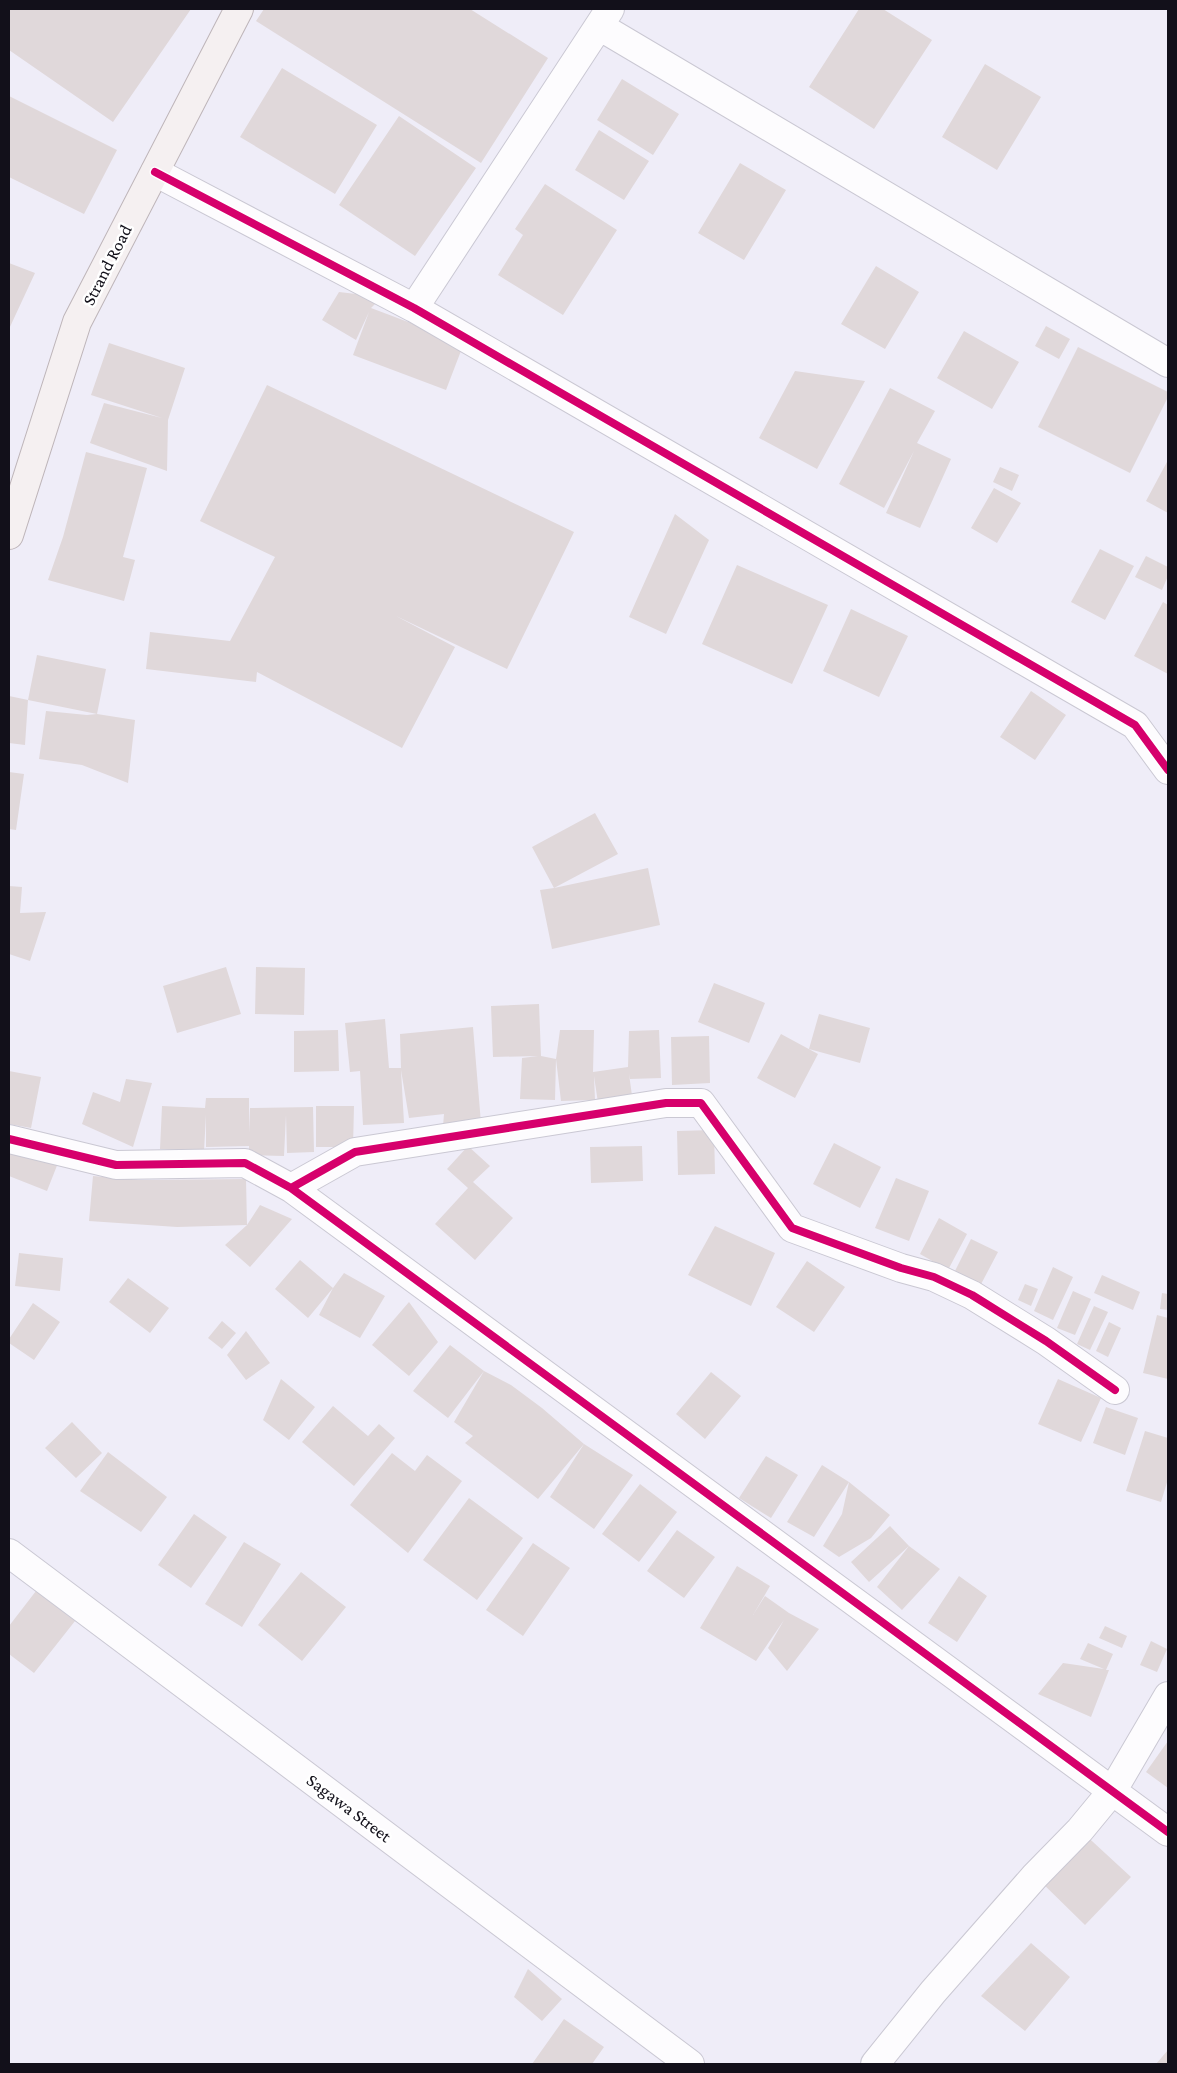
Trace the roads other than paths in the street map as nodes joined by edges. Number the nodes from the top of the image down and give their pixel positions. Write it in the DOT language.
graph roads {
  1 [pos="239,9"];
  2 [pos="605,18"];
  3 [pos="155,172"];
  4 [pos="414,308"];
  5 [pos="1168,363"];
  6 [pos="9,535"];
  7 [pos="1168,770"];
  8 [pos="9,1139"];
  9 [pos="292,1188"];
  10 [pos="1114,1390"];
  11 [pos="9,1552"];
  12 [pos="1168,1696"];
  13 [pos="1114,1790"];
  14 [pos="1168,1832"];
  15 [pos="690,2064"];
  16 [pos="875,2064"];
  1 -- 3 [label="main road, Strand Road"];
  2 -- 4 [label="street"];
  2 -- 5 [label="street"];
  3 -- 4 [label="street"];
  3 -- 6 [label="main road, Strand Road"];
  4 -- 7 [label="street"];
  8 -- 9 [label="street"];
  9 -- 10 [label="street"];
  9 -- 13 [label="street"];
  11 -- 15 [label="street, Sagawa Street"];
  12 -- 13 [label="street"];
  13 -- 14 [label="street"];
  13 -- 16 [label="street"];
}
